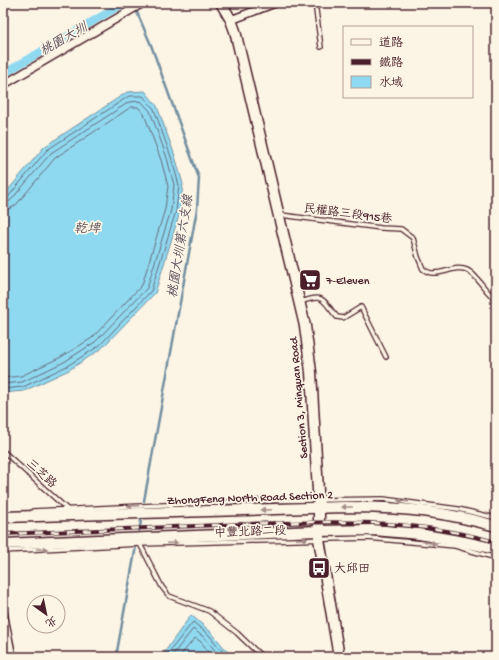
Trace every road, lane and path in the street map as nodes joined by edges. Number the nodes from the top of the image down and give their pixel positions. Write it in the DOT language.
graph roads {
  1 [pos="143,3"];
  2 [pos="221,3"];
  3 [pos="275,3"];
  4 [pos="315,3"];
  5 [pos="231,20"];
  6 [pos="321,47"];
  7 [pos="3,85"];
  8 [pos="280,215"];
  9 [pos="496,299"];
  10 [pos="300,303"];
  11 [pos="386,357"];
  12 [pos="3,451"];
  13 [pos="319,504"];
  14 [pos="67,509"];
  15 [pos="3,513"];
  16 [pos="3,517"];
  17 [pos="496,518"];
  18 [pos="496,526"];
  19 [pos="319,535"];
  20 [pos="3,544"];
  21 [pos="140,544"];
  22 [pos="496,549"];
  23 [pos="3,551"];
  24 [pos="496,558"];
  25 [pos="3,612"];
  26 [pos="12,657"];
  27 [pos="262,657"];
  28 [pos="339,657"];
  1 -- 7 [label="street"];
  2 -- 5 [label="main road, Section 3, Minquan Road"];
  3 -- 5 [label="street"];
  4 -- 6 [label="lane"];
  5 -- 8 [label="main road, Section 3, Minquan Road"];
  8 -- 9 [label="lane, 民權路三段915巷"];
  8 -- 10 [label="main road, Section 3, Minquan Road"];
  10 -- 11 [label="lane"];
  10 -- 13 [label="main road, Section 3, Minquan Road"];
  12 -- 14 [label="lane, 三芝路"];
  13 -- 14 [label="lane, one-way"];
  13 -- 16 [label="main road, ZhongFeng North Road Section 2, one-way"];
  17 -- 13 [label="lane, one-way"];
  18 -- 13 [label="main road, ZhongFeng North Road Section 2, one-way"];
  13 -- 19 [label="main road, Section 3, Minquan Road"];
  14 -- 15 [label="lane"];
  19 -- 20 [label="main road"];
  21 -- 19 [label="lane, 中豐北路二段, one-way"];
  19 -- 22 [label="main road"];
  19 -- 24 [label="lane, 中豐北路二段, one-way"];
  19 -- 28 [label="main road, Section 3, Minquan Road"];
  23 -- 21 [label="lane, 中豐北路二段, one-way"];
  21 -- 27 [label="lane"];
  25 -- 26 [label="street"];
}
